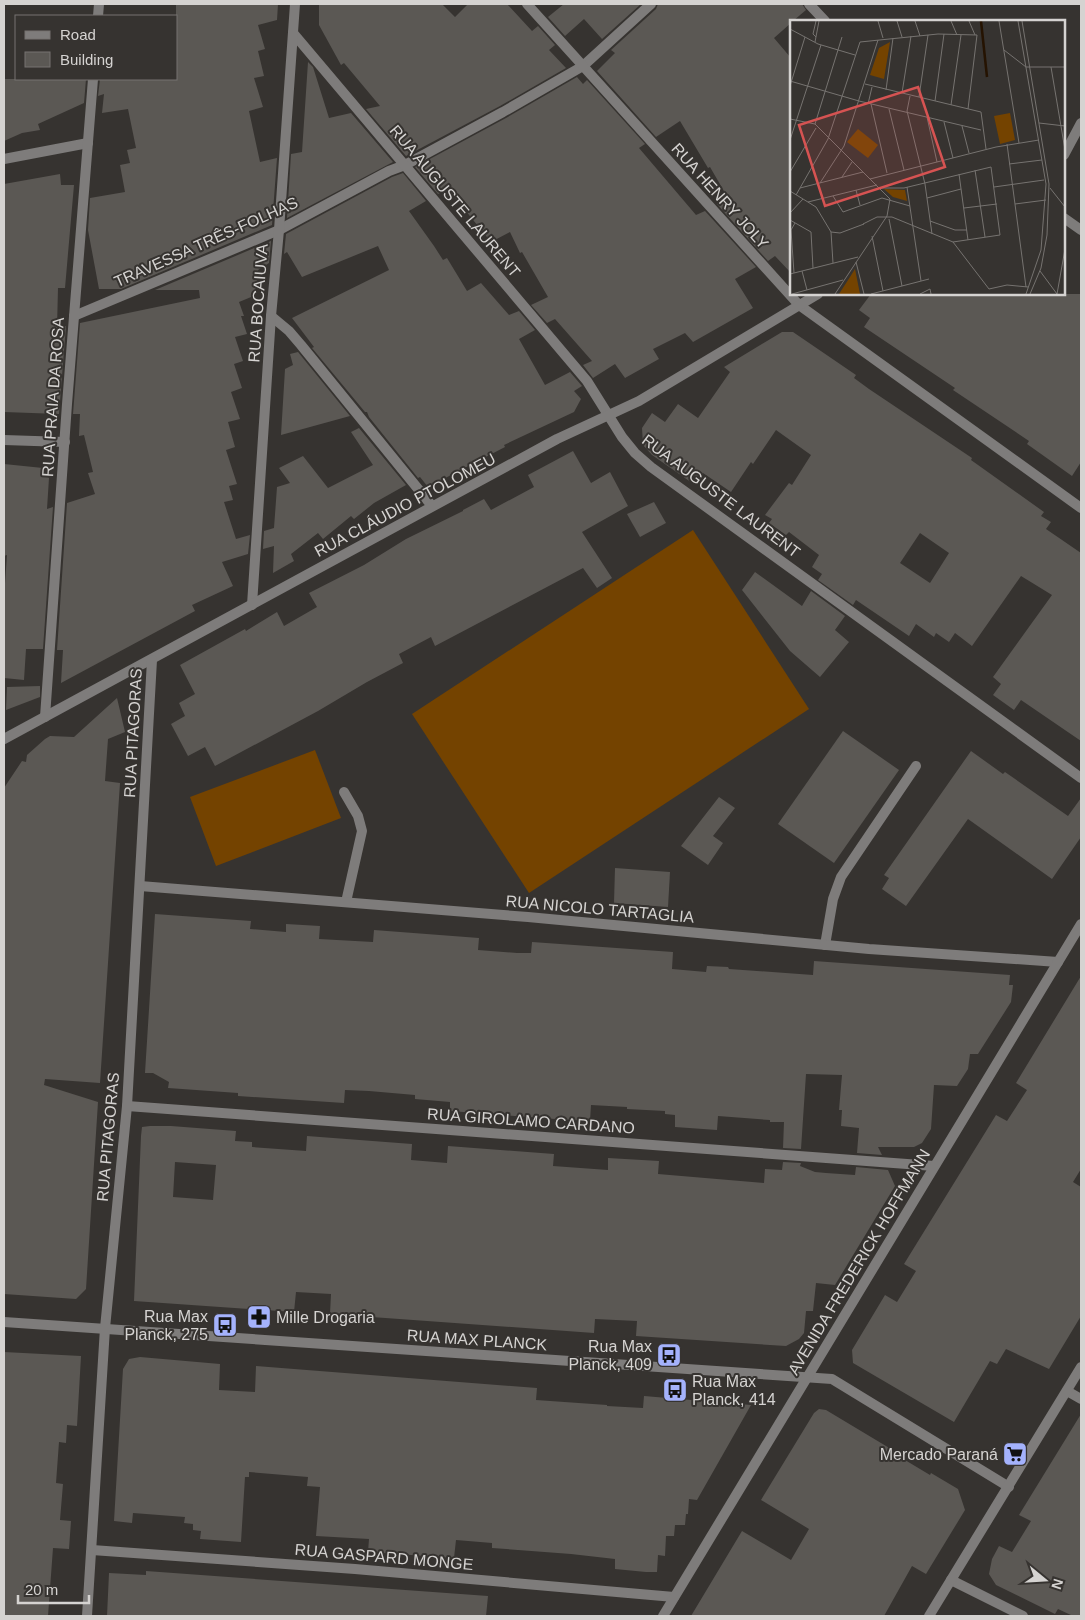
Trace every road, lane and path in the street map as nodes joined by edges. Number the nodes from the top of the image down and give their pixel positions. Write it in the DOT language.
graph roads {
  1 [pos="295,4"];
  2 [pos="527,4"];
  3 [pos="651,4"];
  4 [pos="809,4"];
  5 [pos="823,20"];
  6 [pos="293,33"];
  7 [pos="583,66"];
  8 [pos="93,80"];
  9 [pos="1081,123"];
  10 [pos="88,143"];
  11 [pos="1065,152"];
  12 [pos="4,159"];
  13 [pos="405,165"];
  14 [pos="1065,219"];
  15 [pos="279,230"];
  16 [pos="1081,230"];
  17 [pos="816,295"];
  18 [pos="799,305"];
  19 [pos="74,316"];
  20 [pos="272,316"];
  21 [pos="608,415"];
  22 [pos="4,440"];
  23 [pos="65,442"];
  24 [pos="432,506"];
  25 [pos="1081,508"];
  26 [pos="252,605"];
  27 [pos="152,660"];
  28 [pos="46,717"];
  29 [pos="4,739"];
  30 [pos="916,766"];
  31 [pos="1081,778"];
  32 [pos="344,792"];
  33 [pos="140,886"];
  34 [pos="346,902"];
  35 [pos="1081,924"];
  36 [pos="1078,935"];
  37 [pos="825,945"];
  38 [pos="1058,962"];
  39 [pos="127,1106"];
  40 [pos="934,1166"];
  41 [pos="4,1322"];
  42 [pos="105,1328"];
  43 [pos="1081,1367"];
  44 [pos="806,1378"];
  45 [pos="1067,1391"];
  46 [pos="1081,1398"];
  47 [pos="1009,1487"];
  48 [pos="92,1550"];
  49 [pos="951,1580"];
  50 [pos="674,1597"];
  51 [pos="87,1616"];
  52 [pos="663,1616"];
  53 [pos="929,1616"];
  54 [pos="1024,1616"];
  1 -- 6 [label="street, RUA BOCAIUVA"];
  2 -- 7 [label="street, RUA HENRY JOLY"];
  3 -- 7 [label="street, TRAVESSA TRÊS-FOLHAS"];
  4 -- 5 [label="street"];
  6 -- 13 [label="street, RUA AUGUSTE LAURENT"];
  6 -- 15 [label="street, RUA BOCAIUVA"];
  7 -- 13 [label="street, TRAVESSA TRÊS-FOLHAS"];
  7 -- 18 [label="street, RUA HENRY JOLY"];
  8 -- 10 [label="street, RUA PRAIA DA ROSA"];
  9 -- 11 [label="street"];
  10 -- 12 [label="street"];
  10 -- 19 [label="street, RUA PRAIA DA ROSA"];
  13 -- 15 [label="street, TRAVESSA TRÊS-FOLHAS"];
  13 -- 21 [label="street, RUA AUGUSTE LAURENT"];
  14 -- 16 [label="street"];
  15 -- 19 [label="street, TRAVESSA TRÊS-FOLHAS"];
  15 -- 20 [label="street, RUA BOCAIUVA"];
  17 -- 18 [label="street, RUA CLÁUDIO PTOLOMEU"];
  18 -- 21 [label="street, RUA CLÁUDIO PTOLOMEU"];
  18 -- 25 [label="street, RUA HENRY JOLY"];
  19 -- 23 [label="street, RUA PRAIA DA ROSA"];
  20 -- 24 [label="street"];
  20 -- 26 [label="street, RUA BOCAIUVA"];
  21 -- 24 [label="street, RUA CLÁUDIO PTOLOMEU"];
  21 -- 31 [label="street, RUA AUGUSTE LAURENT"];
  22 -- 23 [label="street"];
  23 -- 28 [label="street, RUA PRAIA DA ROSA"];
  24 -- 26 [label="street, RUA CLÁUDIO PTOLOMEU"];
  26 -- 27 [label="street, RUA CLÁUDIO PTOLOMEU"];
  27 -- 28 [label="street, RUA CLÁUDIO PTOLOMEU"];
  27 -- 33 [label="street, RUA PITAGORAS"];
  28 -- 29 [label="street, RUA CLÁUDIO PTOLOMEU"];
  30 -- 37 [label="street"];
  32 -- 34 [label="street"];
  33 -- 34 [label="street, RUA NICOLO TARTAGLIA"];
  33 -- 39 [label="street, RUA PITAGORAS"];
  34 -- 37 [label="street, RUA NICOLO TARTAGLIA"];
  35 -- 36 [label="street, AVENIDA FREDERICK HOFFMANN"];
  36 -- 38 [label="street, AVENIDA FREDERICK HOFFMANN"];
  37 -- 38 [label="street, RUA NICOLO TARTAGLIA"];
  38 -- 40 [label="street, AVENIDA FREDERICK HOFFMANN"];
  39 -- 40 [label="street, RUA GIROLAMO CARDANO"];
  39 -- 42 [label="street, RUA PITAGORAS"];
  40 -- 44 [label="street, AVENIDA FREDERICK HOFFMANN"];
  41 -- 42 [label="street, RUA MAX PLANCK"];
  42 -- 44 [label="street, RUA MAX PLANCK"];
  42 -- 48 [label="street, RUA PITAGORAS"];
  43 -- 45 [label="street"];
  44 -- 47 [label="street, RUA MAX PLANCK"];
  44 -- 50 [label="street, AVENIDA FREDERICK HOFFMANN"];
  45 -- 46 [label="street"];
  45 -- 47 [label="street"];
  47 -- 49 [label="street"];
  48 -- 50 [label="street, RUA GASPARD MONGE"];
  48 -- 51 [label="street, RUA PITAGORAS"];
  49 -- 53 [label="street"];
  49 -- 54 [label="street"];
  50 -- 52 [label="street, AVENIDA FREDERICK HOFFMANN"];
}
